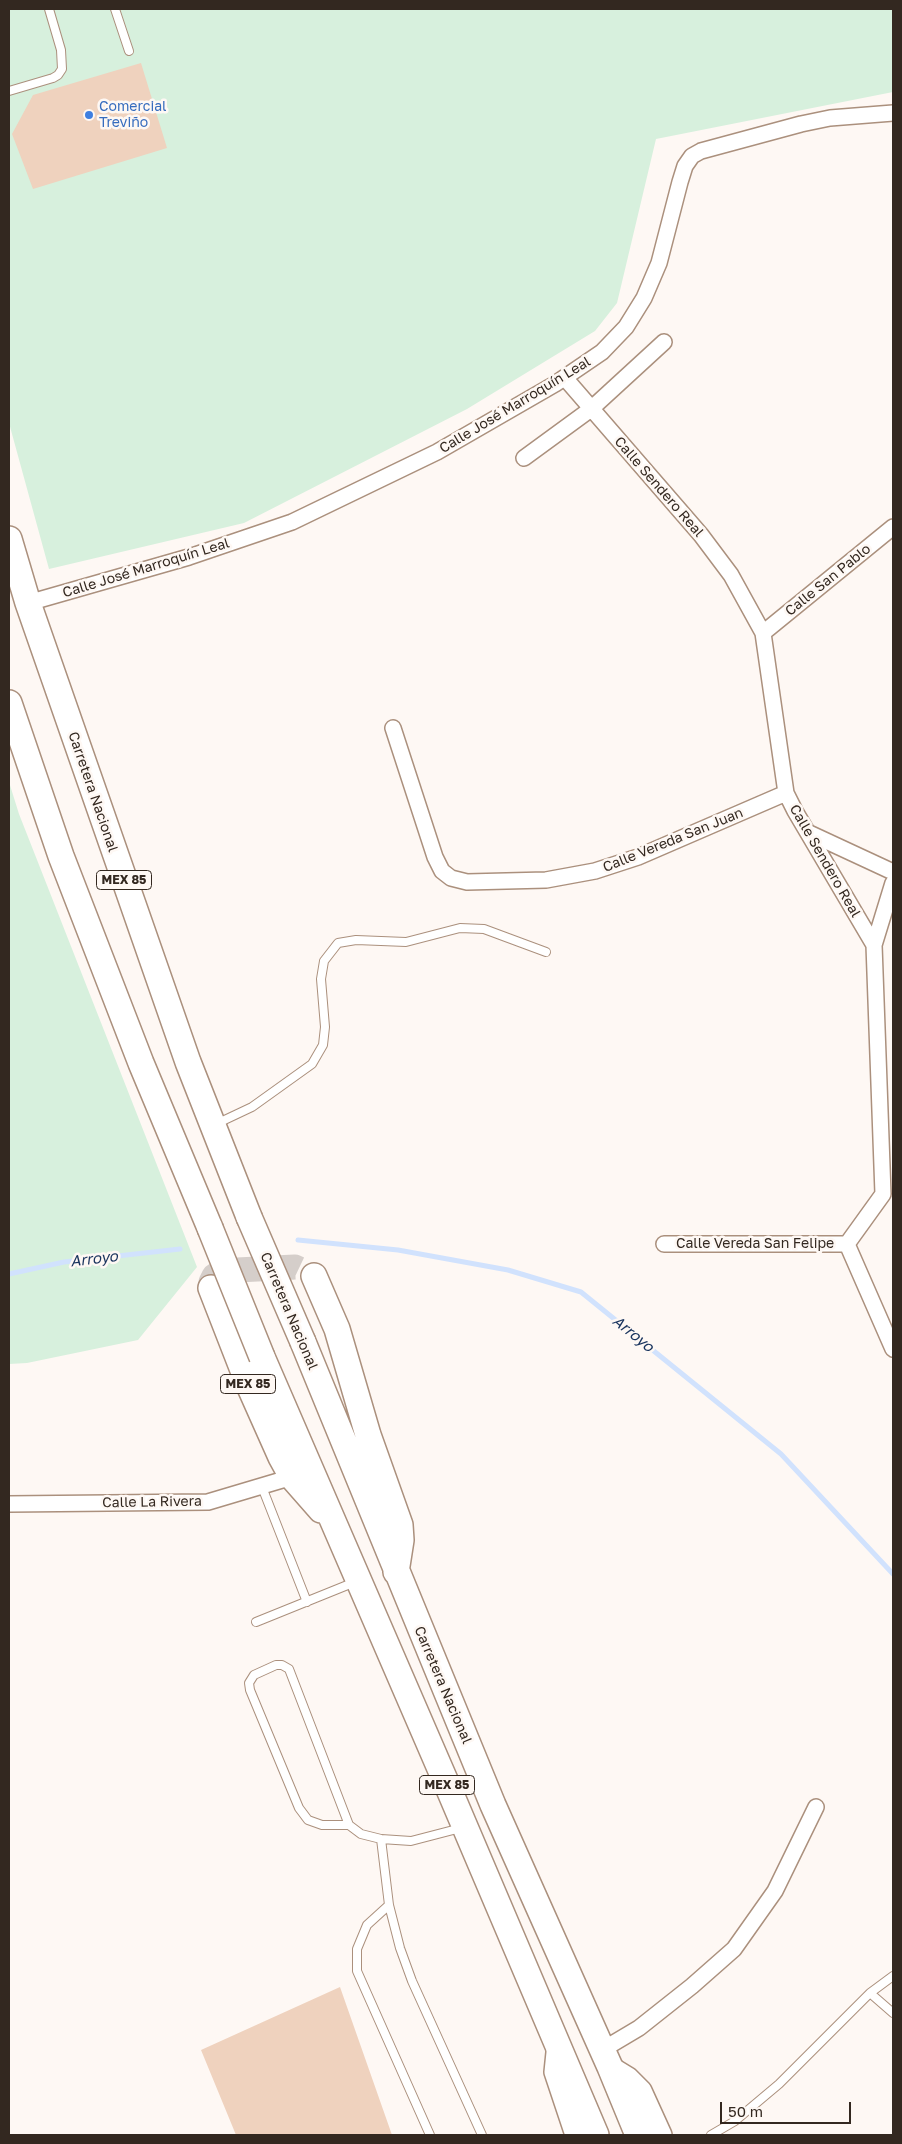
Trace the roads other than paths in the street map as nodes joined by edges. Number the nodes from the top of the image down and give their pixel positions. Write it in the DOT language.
graph roads {
  1 [pos="50,9"];
  2 [pos="115,9"];
  3 [pos="129,51"];
  4 [pos="9,91"];
  5 [pos="893,113"];
  6 [pos="664,342"];
  7 [pos="565,378"];
  8 [pos="591,409"];
  9 [pos="524,458"];
  10 [pos="893,528"];
  11 [pos="9,539"];
  12 [pos="28,603"];
  13 [pos="763,633"];
  14 [pos="9,703"];
  15 [pos="394,728"];
  16 [pos="786,792"];
  17 [pos="809,833"];
  18 [pos="893,872"];
  19 [pos="893,884"];
  20 [pos="874,945"];
  21 [pos="546,952"];
  22 [pos="213,1125"];
  23 [pos="888,1194"];
  24 [pos="664,1244"];
  25 [pos="847,1244"];
  26 [pos="314,1276"];
  27 [pos="211,1288"];
  28 [pos="893,1349"];
  29 [pos="292,1477"];
  30 [pos="262,1487"];
  31 [pos="9,1504"];
  32 [pos="336,1526"];
  33 [pos="396,1572"];
  34 [pos="359,1580"];
  35 [pos="307,1602"];
  36 [pos="256,1622"];
  37 [pos="816,1806"];
  38 [pos="348,1825"];
  39 [pos="465,1826"];
  40 [pos="381,1839"];
  41 [pos="389,1905"];
  42 [pos="893,1976"];
  43 [pos="870,1993"];
  44 [pos="893,2013"];
  45 [pos="558,2043"];
  46 [pos="606,2058"];
  47 [pos="430,2135"];
  48 [pos="482,2135"];
  49 [pos="576,2135"];
  50 [pos="596,2135"];
  51 [pos="638,2135"];
  52 [pos="660,2135"];
  53 [pos="711,2135"];
  1 -- 4 [label="lane"];
  2 -- 3 [label="lane"];
  5 -- 7 [label="street, Calle José Marroquín Leal"];
  6 -- 8 [label="street"];
  7 -- 8 [label="street, Calle Sendero Real"];
  7 -- 12 [label="street, Calle José Marroquín Leal"];
  8 -- 9 [label="street"];
  8 -- 13 [label="street, Calle Sendero Real"];
  10 -- 13 [label="street, Calle San Pablo"];
  11 -- 12 [label="highway, Carretera Nacional / MEX 85"];
  12 -- 22 [label="highway, Carretera Nacional / MEX 85"];
  13 -- 16 [label="street, Calle Sendero Real"];
  14 -- 32 [label="highway, MEX 85, bridge"];
  15 -- 16 [label="street, Calle Vereda San Juan"];
  16 -- 17 [label="street, Calle Sendero Real"];
  17 -- 18 [label="street"];
  17 -- 20 [label="street, Calle Sendero Real"];
  19 -- 20 [label="street"];
  20 -- 23 [label="street, Calle Sendero Real"];
  21 -- 22 [label="lane"];
  22 -- 33 [label="highway, Carretera Nacional / MEX 85, bridge"];
  23 -- 25 [label="street, Calle Sendero Real"];
  24 -- 25 [label="street, Calle Vereda San Felipe"];
  25 -- 28 [label="street"];
  26 -- 33 [label="highway"];
  27 -- 29 [label="highway, MEX 85"];
  29 -- 30 [label="street, Calle La Rivera"];
  29 -- 32 [label="highway, MEX 85"];
  30 -- 31 [label="street, Calle La Rivera"];
  30 -- 35 [label="lane"];
  32 -- 34 [label="highway, MEX 85"];
  33 -- 46 [label="highway, Carretera Nacional / MEX 85"];
  34 -- 35 [label="lane"];
  34 -- 39 [label="highway, MEX 85"];
  35 -- 36 [label="lane"];
  37 -- 46 [label="street"];
  38 -- 38 [label="lane"];
  38 -- 40 [label="lane"];
  39 -- 40 [label="lane"];
  39 -- 45 [label="highway, MEX 85"];
  40 -- 41 [label="lane"];
  41 -- 47 [label="lane"];
  41 -- 48 [label="lane"];
  42 -- 43 [label="lane"];
  43 -- 44 [label="lane"];
  43 -- 53 [label="lane"];
  45 -- 49 [label="main road, MEX 85"];
  45 -- 50 [label="highway, MEX 85"];
  46 -- 51 [label="highway, Carretera Nacional / MEX 85"];
  46 -- 52 [label="main road"];
}
